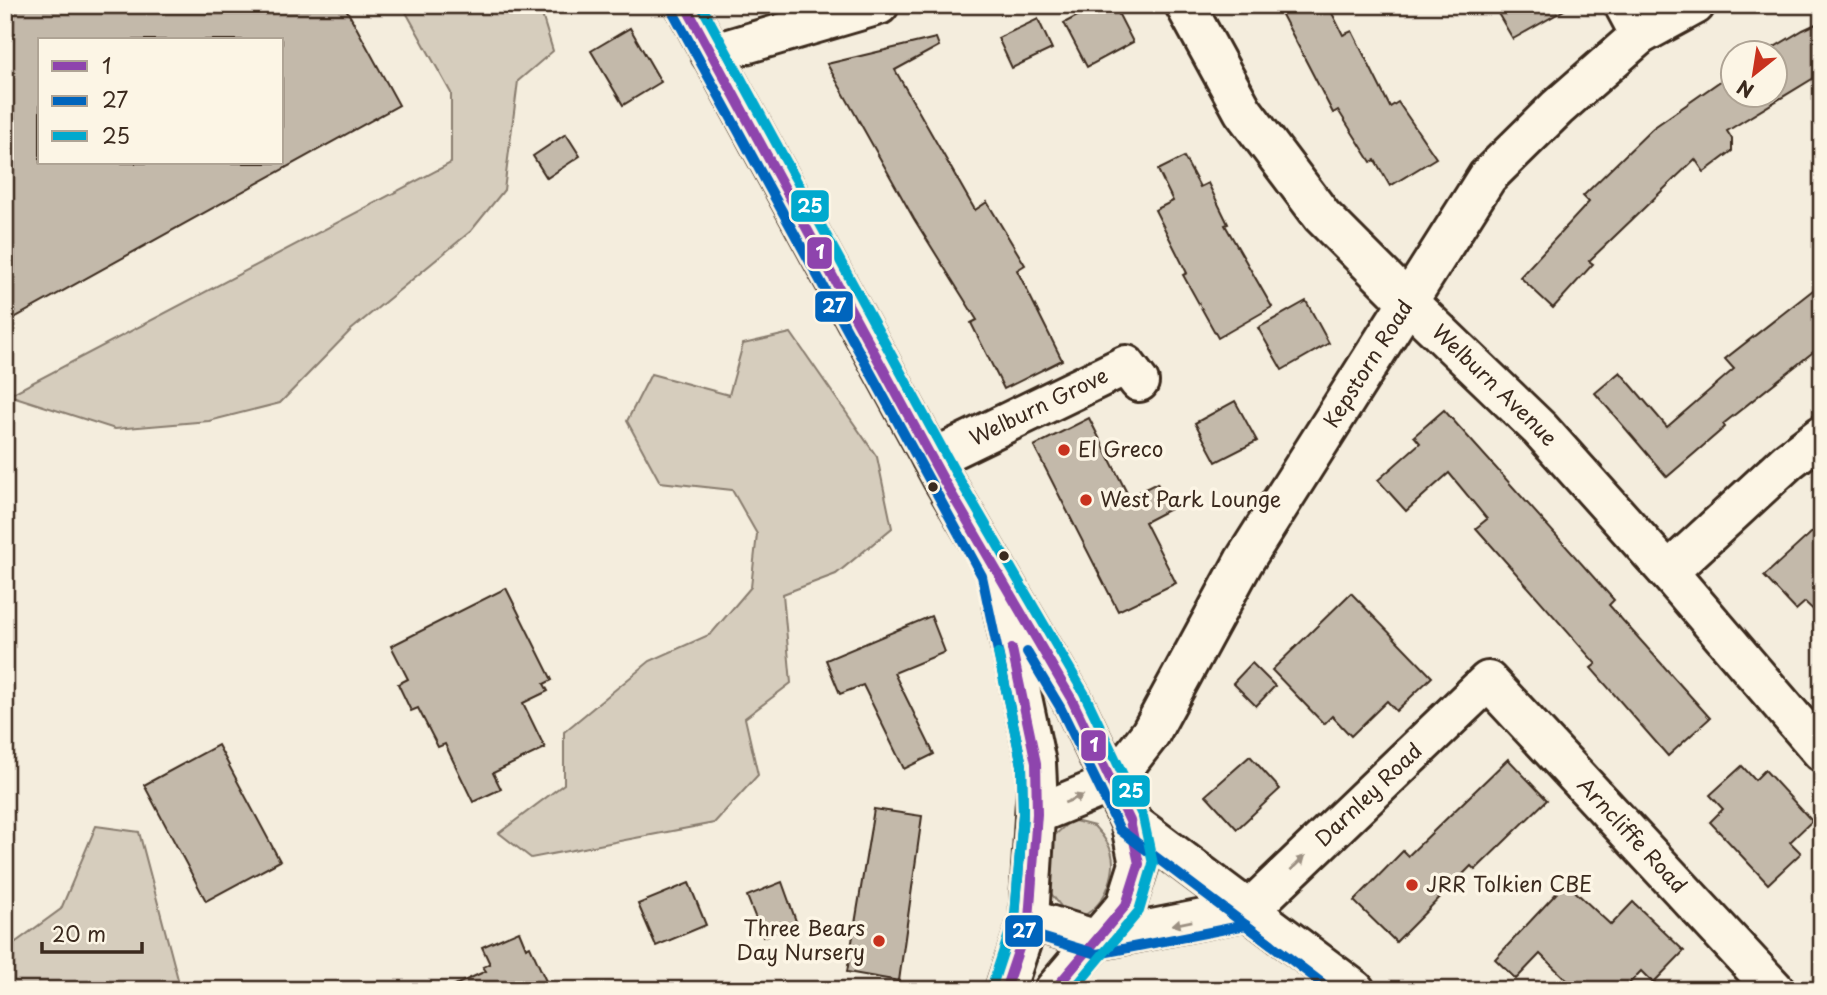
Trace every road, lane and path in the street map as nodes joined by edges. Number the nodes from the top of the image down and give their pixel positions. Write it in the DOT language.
graph roads {
  1 [pos="685,5"];
  2 [pos="879,5"];
  3 [pos="1185,5"];
  4 [pos="1695,5"];
  5 [pos="1632,20"];
  6 [pos="711,54"];
  7 [pos="1408,302"];
  8 [pos="1139,383"];
  9 [pos="1822,435"];
  10 [pos="932,459"];
  11 [pos="995,571"];
  12 [pos="1668,572"];
  13 [pos="1488,681"];
  14 [pos="1822,752"];
  15 [pos="1112,783"];
  16 [pos="1037,814"];
  17 [pos="1130,821"];
  18 [pos="1249,910"];
  19 [pos="1029,919"];
  20 [pos="1097,940"];
  21 [pos="1765,986"];
  22 [pos="1005,990"];
  23 [pos="1054,990"];
  24 [pos="1355,990"];
  1 -- 6 [label="main road"];
  2 -- 6 [label="main road"];
  3 -- 7 [label="main road, Welburn Avenue"];
  4 -- 5 [label="main road, Kepstorn Road"];
  5 -- 7 [label="main road, Kepstorn Road"];
  6 -- 10 [label="main road"];
  7 -- 12 [label="main road, Welburn Avenue"];
  7 -- 15 [label="main road, Kepstorn Road"];
  8 -- 10 [label="main road, Welburn Grove"];
  9 -- 12 [label="main road"];
  10 -- 11 [label="main road"];
  11 -- 15 [label="main road"];
  11 -- 16 [label="main road"];
  12 -- 14 [label="main road, Welburn Avenue"];
  18 -- 13 [label="main road, Darnley Road, one-way"];
  13 -- 21 [label="main road, Arncliffe Road"];
  16 -- 15 [label="main road, one-way"];
  15 -- 17 [label="main road"];
  16 -- 19 [label="main road"];
  17 -- 18 [label="main road"];
  17 -- 20 [label="main road"];
  18 -- 20 [label="main road, one-way"];
  18 -- 24 [label="main road"];
  19 -- 20 [label="main road"];
  19 -- 22 [label="main road"];
  20 -- 23 [label="main road"];
}
